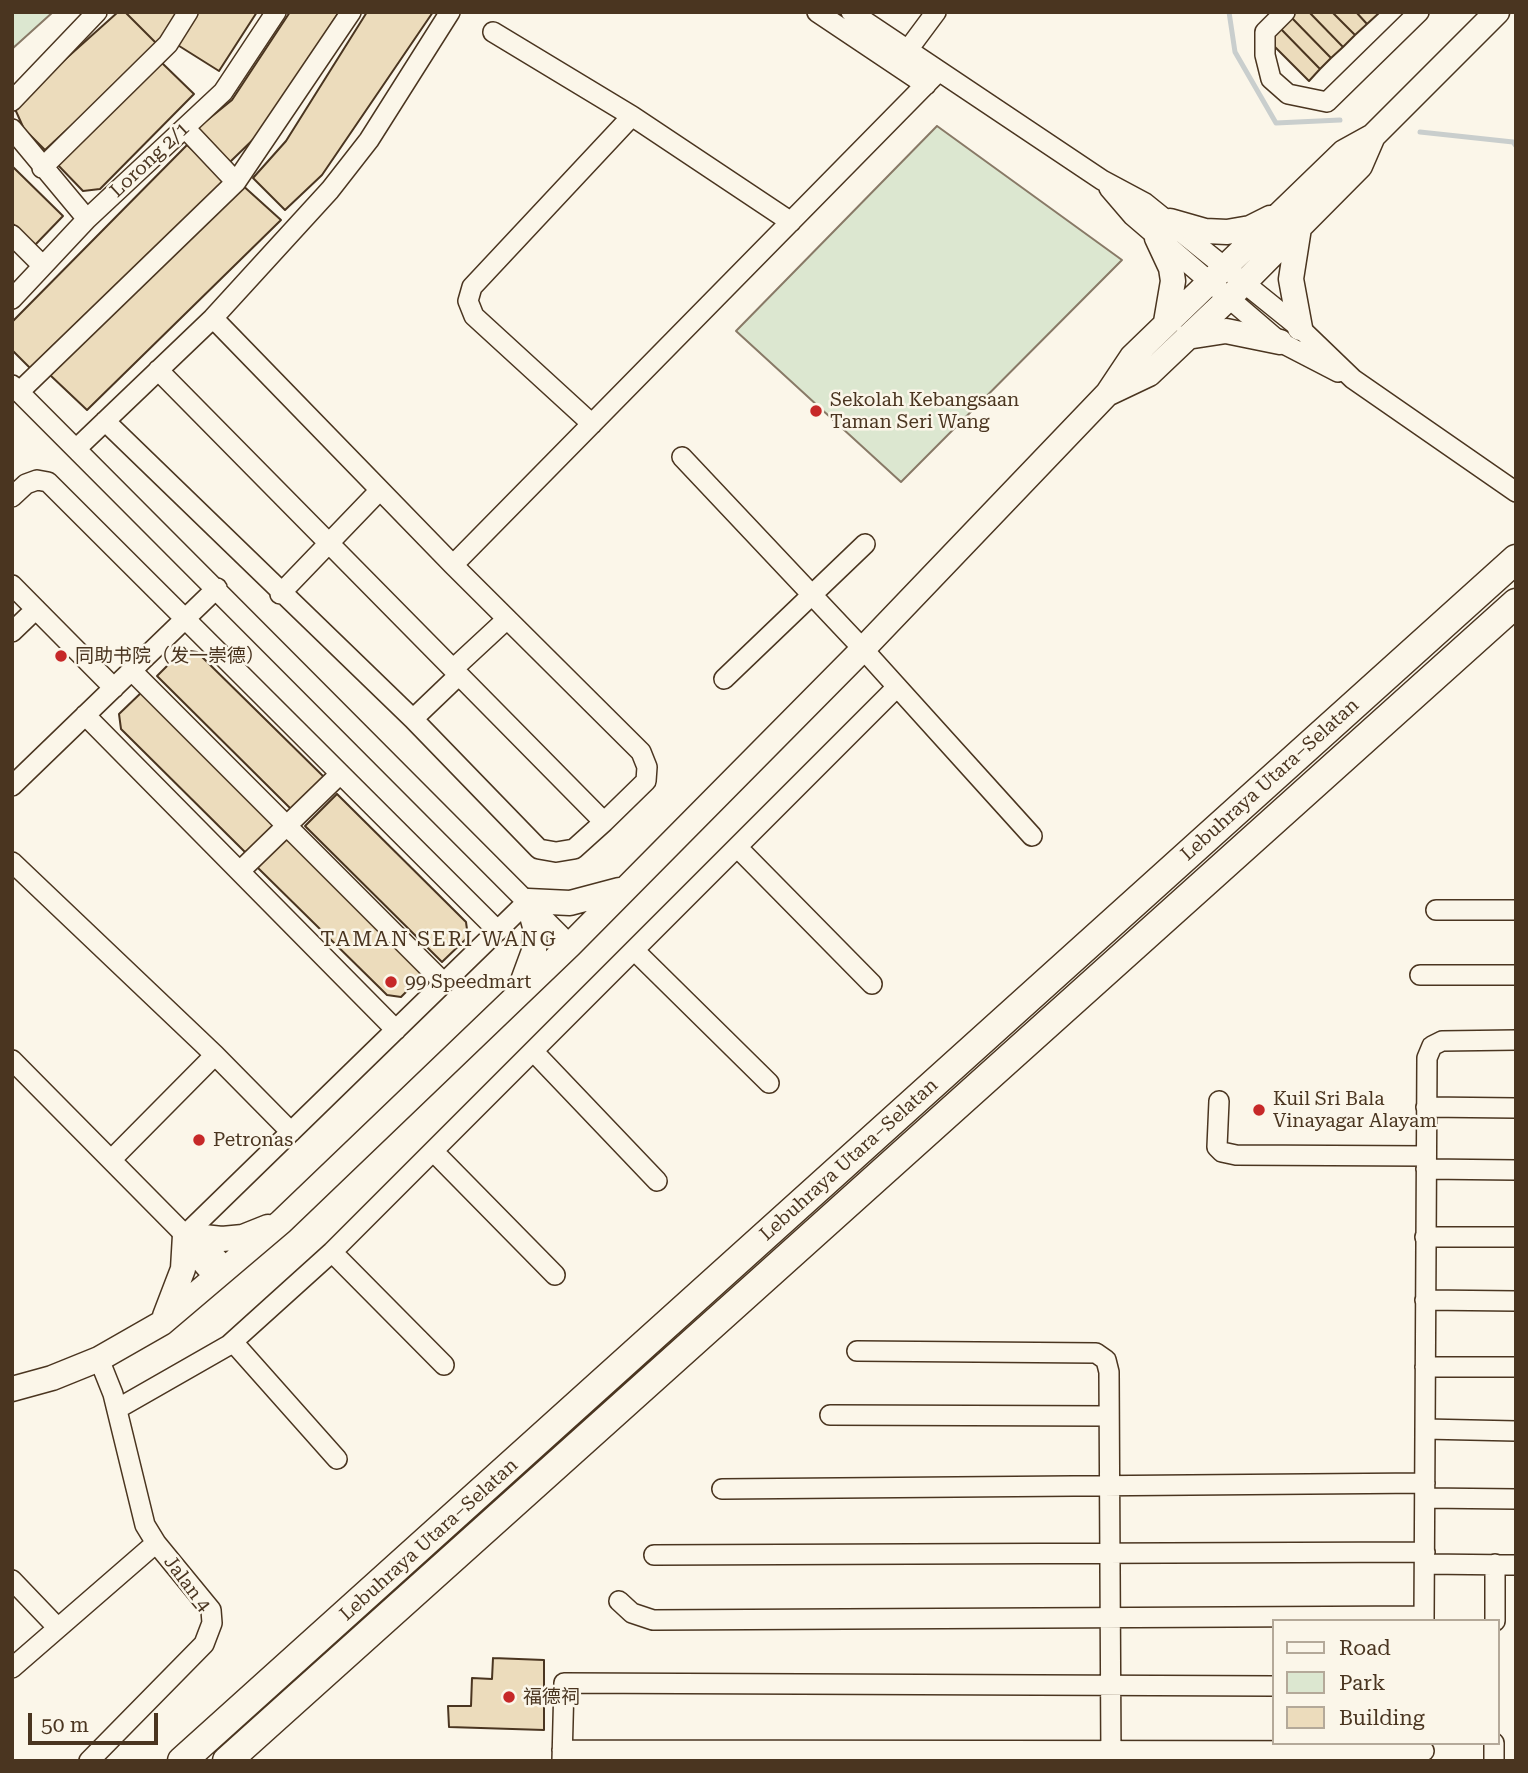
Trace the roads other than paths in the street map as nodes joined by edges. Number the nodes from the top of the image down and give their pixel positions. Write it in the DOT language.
graph roads {
  1 [pos="97,12"];
  2 [pos="188,12"];
  3 [pos="276,12"];
  4 [pos="351,12"];
  5 [pos="450,12"];
  6 [pos="817,12"];
  7 [pos="850,12"];
  8 [pos="936,12"];
  9 [pos="1285,12"];
  10 [pos="1419,12"];
  11 [pos="1497,12"];
  12 [pos="493,32"];
  13 [pos="907,51"];
  14 [pos="932,78"];
  15 [pos="12,100"];
  16 [pos="632,116"];
  17 [pos="185,128"];
  18 [pos="12,129"];
  19 [pos="43,168"];
  20 [pos="236,182"];
  21 [pos="87,219"];
  22 [pos="1291,220"];
  23 [pos="791,222"];
  24 [pos="1163,229"];
  25 [pos="12,235"];
  26 [pos="43,266"];
  27 [pos="1217,274"];
  28 [pos="1237,290"];
  29 [pos="12,299"];
  30 [pos="213,317"];
  31 [pos="1167,322"];
  32 [pos="1290,335"];
  33 [pos="1187,337"];
  34 [pos="158,370"];
  35 [pos="16,388"];
  36 [pos="1108,393"];
  37 [pos="105,421"];
  38 [pos="592,424"];
  39 [pos="76,449"];
  40 [pos="682,457"];
  41 [pos="380,490"];
  42 [pos="1516,492"];
  43 [pos="12,497"];
  44 [pos="329,544"];
  45 [pos="865,544"];
  46 [pos="1514,560"];
  47 [pos="453,565"];
  48 [pos="12,585"];
  49 [pos="217,588"];
  50 [pos="280,594"];
  51 [pos="812,595"];
  52 [pos="1516,603"];
  53 [pos="36,609"];
  54 [pos="507,619"];
  55 [pos="184,620"];
  56 [pos="12,632"];
  57 [pos="863,649"];
  58 [pos="132,671"];
  59 [pos="456,672"];
  60 [pos="724,679"];
  61 [pos="897,687"];
  62 [pos="114,688"];
  63 [pos="85,715"];
  64 [pos="413,719"];
  65 [pos="339,775"];
  66 [pos="12,786"];
  67 [pos="604,822"];
  68 [pos="287,825"];
  69 [pos="1032,836"];
  70 [pos="737,847"];
  71 [pos="12,862"];
  72 [pos="240,871"];
  73 [pos="624,889"];
  74 [pos="528,901"];
  75 [pos="1516,909"];
  76 [pos="1436,910"];
  77 [pos="498,931"];
  78 [pos="570,945"];
  79 [pos="634,950"];
  80 [pos="1420,975"];
  81 [pos="1516,975"];
  82 [pos="444,983"];
  83 [pos="872,984"];
  84 [pos="519,995"];
  85 [pos="396,1030"];
  86 [pos="1516,1040"];
  87 [pos="533,1051"];
  88 [pos="215,1055"];
  89 [pos="12,1060"];
  90 [pos="769,1083"];
  91 [pos="1219,1101"];
  92 [pos="1426,1107"];
  93 [pos="1516,1108"];
  94 [pos="291,1132"];
  95 [pos="434,1152"];
  96 [pos="112,1159"];
  97 [pos="1426,1163"];
  98 [pos="1516,1170"];
  99 [pos="657,1181"];
  100 [pos="281,1222"];
  101 [pos="1426,1237"];
  102 [pos="1516,1237"];
  103 [pos="189,1239"];
  104 [pos="332,1252"];
  105 [pos="220,1273"];
  106 [pos="555,1275"];
  107 [pos="1426,1300"];
  108 [pos="1516,1301"];
  109 [pos="162,1323"];
  110 [pos="233,1342"];
  111 [pos="857,1351"];
  112 [pos="99,1359"];
  113 [pos="444,1365"];
  114 [pos="1425,1367"];
  115 [pos="1516,1367"];
  116 [pos="12,1389"];
  117 [pos="117,1409"];
  118 [pos="830,1415"];
  119 [pos="1109,1416"];
  120 [pos="1425,1429"];
  121 [pos="1516,1431"];
  122 [pos="337,1459"];
  123 [pos="1110,1485"];
  124 [pos="722,1489"];
  125 [pos="1425,1491"];
  126 [pos="1516,1499"];
  127 [pos="156,1543"];
  128 [pos="1110,1554"];
  129 [pos="654,1555"];
  130 [pos="1425,1558"];
  131 [pos="1495,1564"];
  132 [pos="1516,1565"];
  133 [pos="12,1580"];
  134 [pos="619,1601"];
  135 [pos="1110,1615"];
  136 [pos="1424,1618"];
  137 [pos="1495,1619"];
  138 [pos="57,1627"];
  139 [pos="12,1668"];
  140 [pos="1111,1685"];
  141 [pos="1272,1686"];
  142 [pos="1424,1752"];
  143 [pos="562,1755"];
  144 [pos="1111,1756"];
  145 [pos="89,1761"];
  146 [pos="182,1761"];
  147 [pos="227,1761"];
  1 -- 15 [label="street"];
  2 -- 19 [label="street"];
  3 -- 17 [label="street, Lorong 2/1"];
  4 -- 20 [label="street"];
  5 -- 30 [label="street"];
  6 -- 14 [label="street"];
  7 -- 13 [label="street"];
  8 -- 13 [label="street"];
  9 -- 10 [label="street"];
  11 -- 22 [label="main road"];
  12 -- 16 [label="street"];
  13 -- 14 [label="street"];
  14 -- 23 [label="street"];
  14 -- 24 [label="street"];
  16 -- 23 [label="street"];
  16 -- 38 [label="street"];
  17 -- 20 [label="street"];
  17 -- 21 [label="street, Lorong 2/1"];
  18 -- 19 [label="street"];
  19 -- 21 [label="street"];
  20 -- 35 [label="street"];
  21 -- 26 [label="street, Lorong 2/1"];
  22 -- 24 [label="main road"];
  22 -- 27 [label="main road"];
  22 -- 28 [label="main road"];
  22 -- 32 [label="main road"];
  23 -- 38 [label="street"];
  24 -- 27 [label="street"];
  24 -- 31 [label="main road"];
  25 -- 26 [label="street"];
  26 -- 29 [label="street, Lorong 2/1"];
  27 -- 28 [label="street"];
  27 -- 31 [label="main road"];
  28 -- 32 [label="street"];
  28 -- 33 [label="main road"];
  30 -- 34 [label="street"];
  30 -- 41 [label="street"];
  31 -- 36 [label="main road"];
  32 -- 33 [label="main road"];
  32 -- 42 [label="street"];
  33 -- 36 [label="main road"];
  34 -- 37 [label="street"];
  34 -- 44 [label="street"];
  35 -- 39 [label="street"];
  36 -- 57 [label="main road"];
  37 -- 39 [label="street"];
  37 -- 50 [label="street"];
  38 -- 47 [label="street"];
  39 -- 49 [label="street"];
  40 -- 51 [label="street"];
  41 -- 44 [label="street"];
  41 -- 47 [label="street"];
  43 -- 55 [label="street"];
  44 -- 50 [label="street"];
  44 -- 59 [label="street"];
  45 -- 51 [label="street"];
  46 -- 146 [label="highway, Lebuhraya Utara–Selatan"];
  47 -- 54 [label="street"];
  48 -- 53 [label="street"];
  49 -- 55 [label="street"];
  49 -- 74 [label="street"];
  50 -- 64 [label="street"];
  51 -- 57 [label="street"];
  51 -- 60 [label="street"];
  52 -- 147 [label="highway, Lebuhraya Utara–Selatan"];
  53 -- 56 [label="street"];
  53 -- 62 [label="street"];
  54 -- 59 [label="street"];
  54 -- 67 [label="street"];
  55 -- 58 [label="street"];
  55 -- 65 [label="street"];
  57 -- 61 [label="street"];
  57 -- 73 [label="main road"];
  58 -- 62 [label="street"];
  58 -- 68 [label="street"];
  59 -- 64 [label="street"];
  59 -- 67 [label="street"];
  61 -- 69 [label="street"];
  61 -- 70 [label="street"];
  62 -- 63 [label="street"];
  63 -- 66 [label="street"];
  63 -- 72 [label="street"];
  64 -- 67 [label="street"];
  65 -- 68 [label="street"];
  65 -- 77 [label="street"];
  68 -- 72 [label="street"];
  68 -- 82 [label="street"];
  70 -- 79 [label="street"];
  70 -- 83 [label="street"];
  71 -- 88 [label="street"];
  72 -- 85 [label="street"];
  73 -- 74 [label="main road"];
  73 -- 78 [label="main road"];
  74 -- 77 [label="street"];
  74 -- 78 [label="street"];
  74 -- 84 [label="main road"];
  75 -- 76 [label="street"];
  77 -- 82 [label="street"];
  78 -- 84 [label="main road"];
  79 -- 87 [label="street"];
  79 -- 90 [label="street"];
  80 -- 81 [label="street"];
  82 -- 85 [label="street"];
  84 -- 100 [label="main road"];
  85 -- 94 [label="street"];
  86 -- 92 [label="street"];
  87 -- 95 [label="street"];
  87 -- 99 [label="street"];
  88 -- 94 [label="street"];
  88 -- 96 [label="street"];
  89 -- 96 [label="street"];
  91 -- 97 [label="street"];
  92 -- 93 [label="street"];
  92 -- 97 [label="street"];
  94 -- 103 [label="street"];
  95 -- 104 [label="street"];
  95 -- 106 [label="street"];
  96 -- 103 [label="street"];
  97 -- 98 [label="street"];
  97 -- 101 [label="street"];
  100 -- 103 [label="main road"];
  100 -- 105 [label="main road"];
  101 -- 102 [label="street"];
  101 -- 107 [label="street"];
  103 -- 105 [label="street"];
  103 -- 109 [label="main road"];
  104 -- 110 [label="street"];
  104 -- 113 [label="street"];
  105 -- 109 [label="main road"];
  107 -- 108 [label="street"];
  107 -- 114 [label="street"];
  109 -- 112 [label="main road"];
  110 -- 117 [label="street"];
  110 -- 122 [label="street"];
  111 -- 119 [label="street"];
  112 -- 116 [label="main road"];
  112 -- 117 [label="street, Jalan 4"];
  114 -- 115 [label="street"];
  114 -- 120 [label="street"];
  117 -- 127 [label="street, Jalan 4"];
  118 -- 119 [label="street"];
  119 -- 123 [label="street"];
  120 -- 121 [label="street"];
  120 -- 125 [label="street"];
  123 -- 124 [label="street"];
  123 -- 125 [label="street"];
  123 -- 128 [label="street"];
  125 -- 126 [label="street"];
  125 -- 130 [label="street"];
  127 -- 138 [label="street"];
  127 -- 145 [label="street, Jalan 4"];
  128 -- 129 [label="street"];
  128 -- 130 [label="street"];
  128 -- 135 [label="street"];
  130 -- 131 [label="street"];
  130 -- 136 [label="street"];
  131 -- 132 [label="street"];
  131 -- 137 [label="street"];
  133 -- 138 [label="street"];
  134 -- 135 [label="street"];
  135 -- 136 [label="street"];
  135 -- 140 [label="street"];
  138 -- 139 [label="street"];
  140 -- 141 [label="street"];
  140 -- 143 [label="street"];
  140 -- 144 [label="street"];
  142 -- 144 [label="street"];
  143 -- 144 [label="street"];
}
